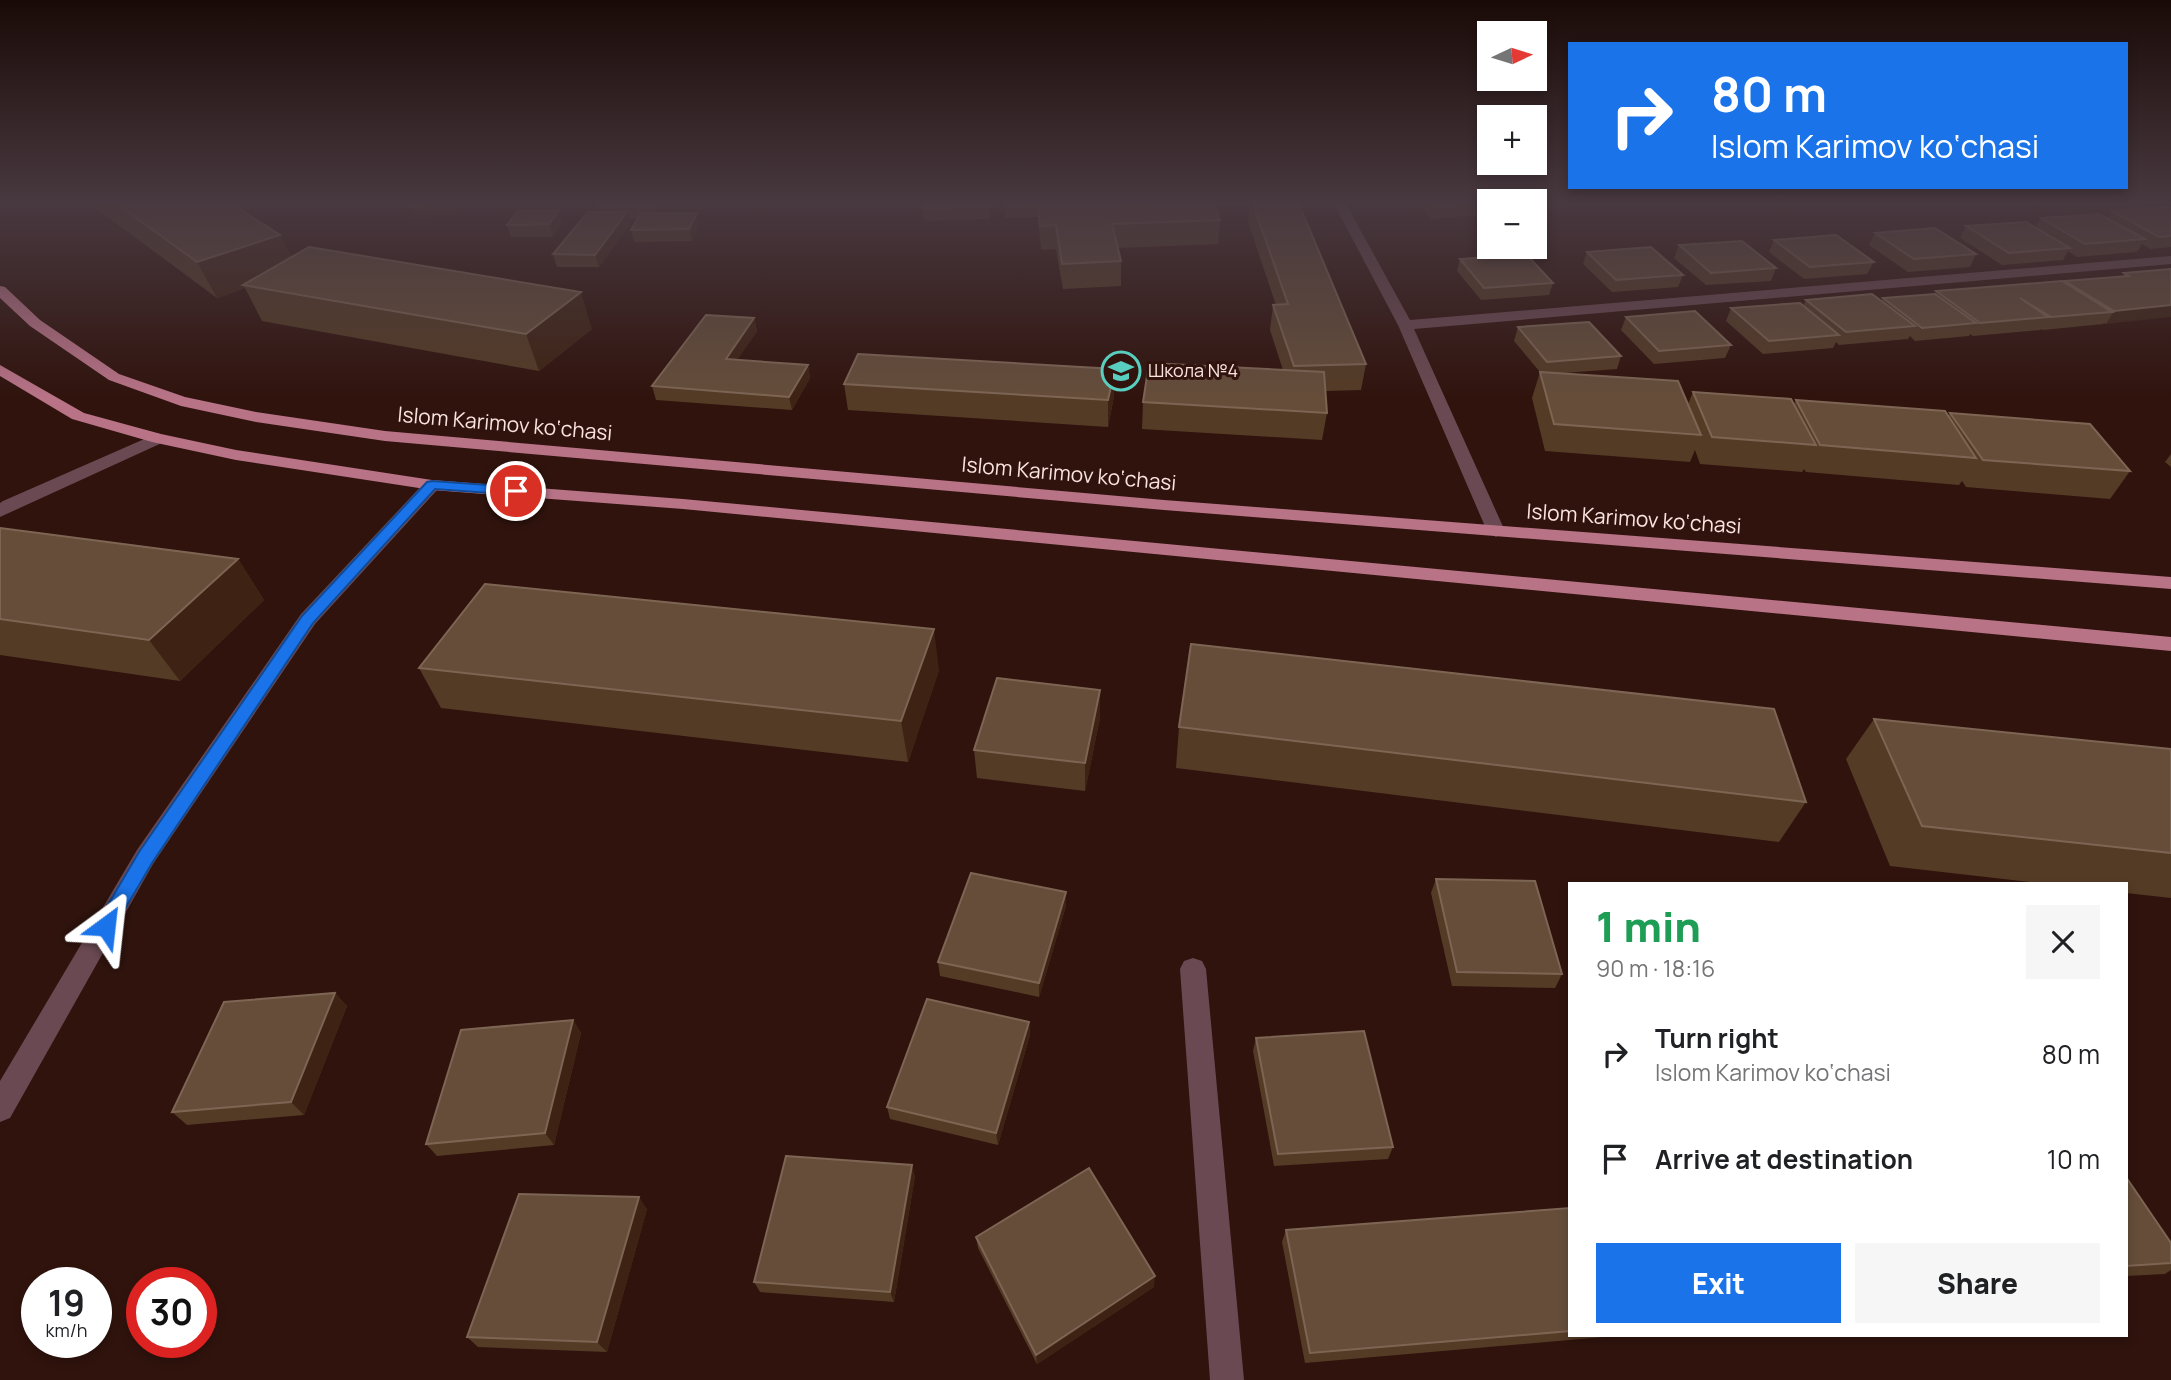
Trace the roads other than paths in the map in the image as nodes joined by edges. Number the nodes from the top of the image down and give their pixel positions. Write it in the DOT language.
graph roads {
  1 [pos="1375,268"];
  2 [pos="2072,268"];
  3 [pos="0,290"];
  4 [pos="1405,325"];
  5 [pos="0,370"];
  6 [pos="158,438"];
  7 [pos="432,485"];
  8 [pos="0,512"];
  9 [pos="1496,531"];
  10 [pos="2171,583"];
  11 [pos="2171,643"];
  12 [pos="1193,969"];
  13 [pos="0,1108"];
  14 [pos="1227,1380"];
  1 -- 4 [label="street"];
  2 -- 4 [label="street"];
  3 -- 9 [label="main road, Islom Karimov ko‘chasi"];
  4 -- 9 [label="street"];
  5 -- 6 [label="main road"];
  6 -- 7 [label="main road"];
  6 -- 8 [label="street"];
  7 -- 11 [label="main road"];
  7 -- 13 [label="street"];
  9 -- 10 [label="main road, Islom Karimov ko‘chasi"];
  12 -- 14 [label="street"];
}
